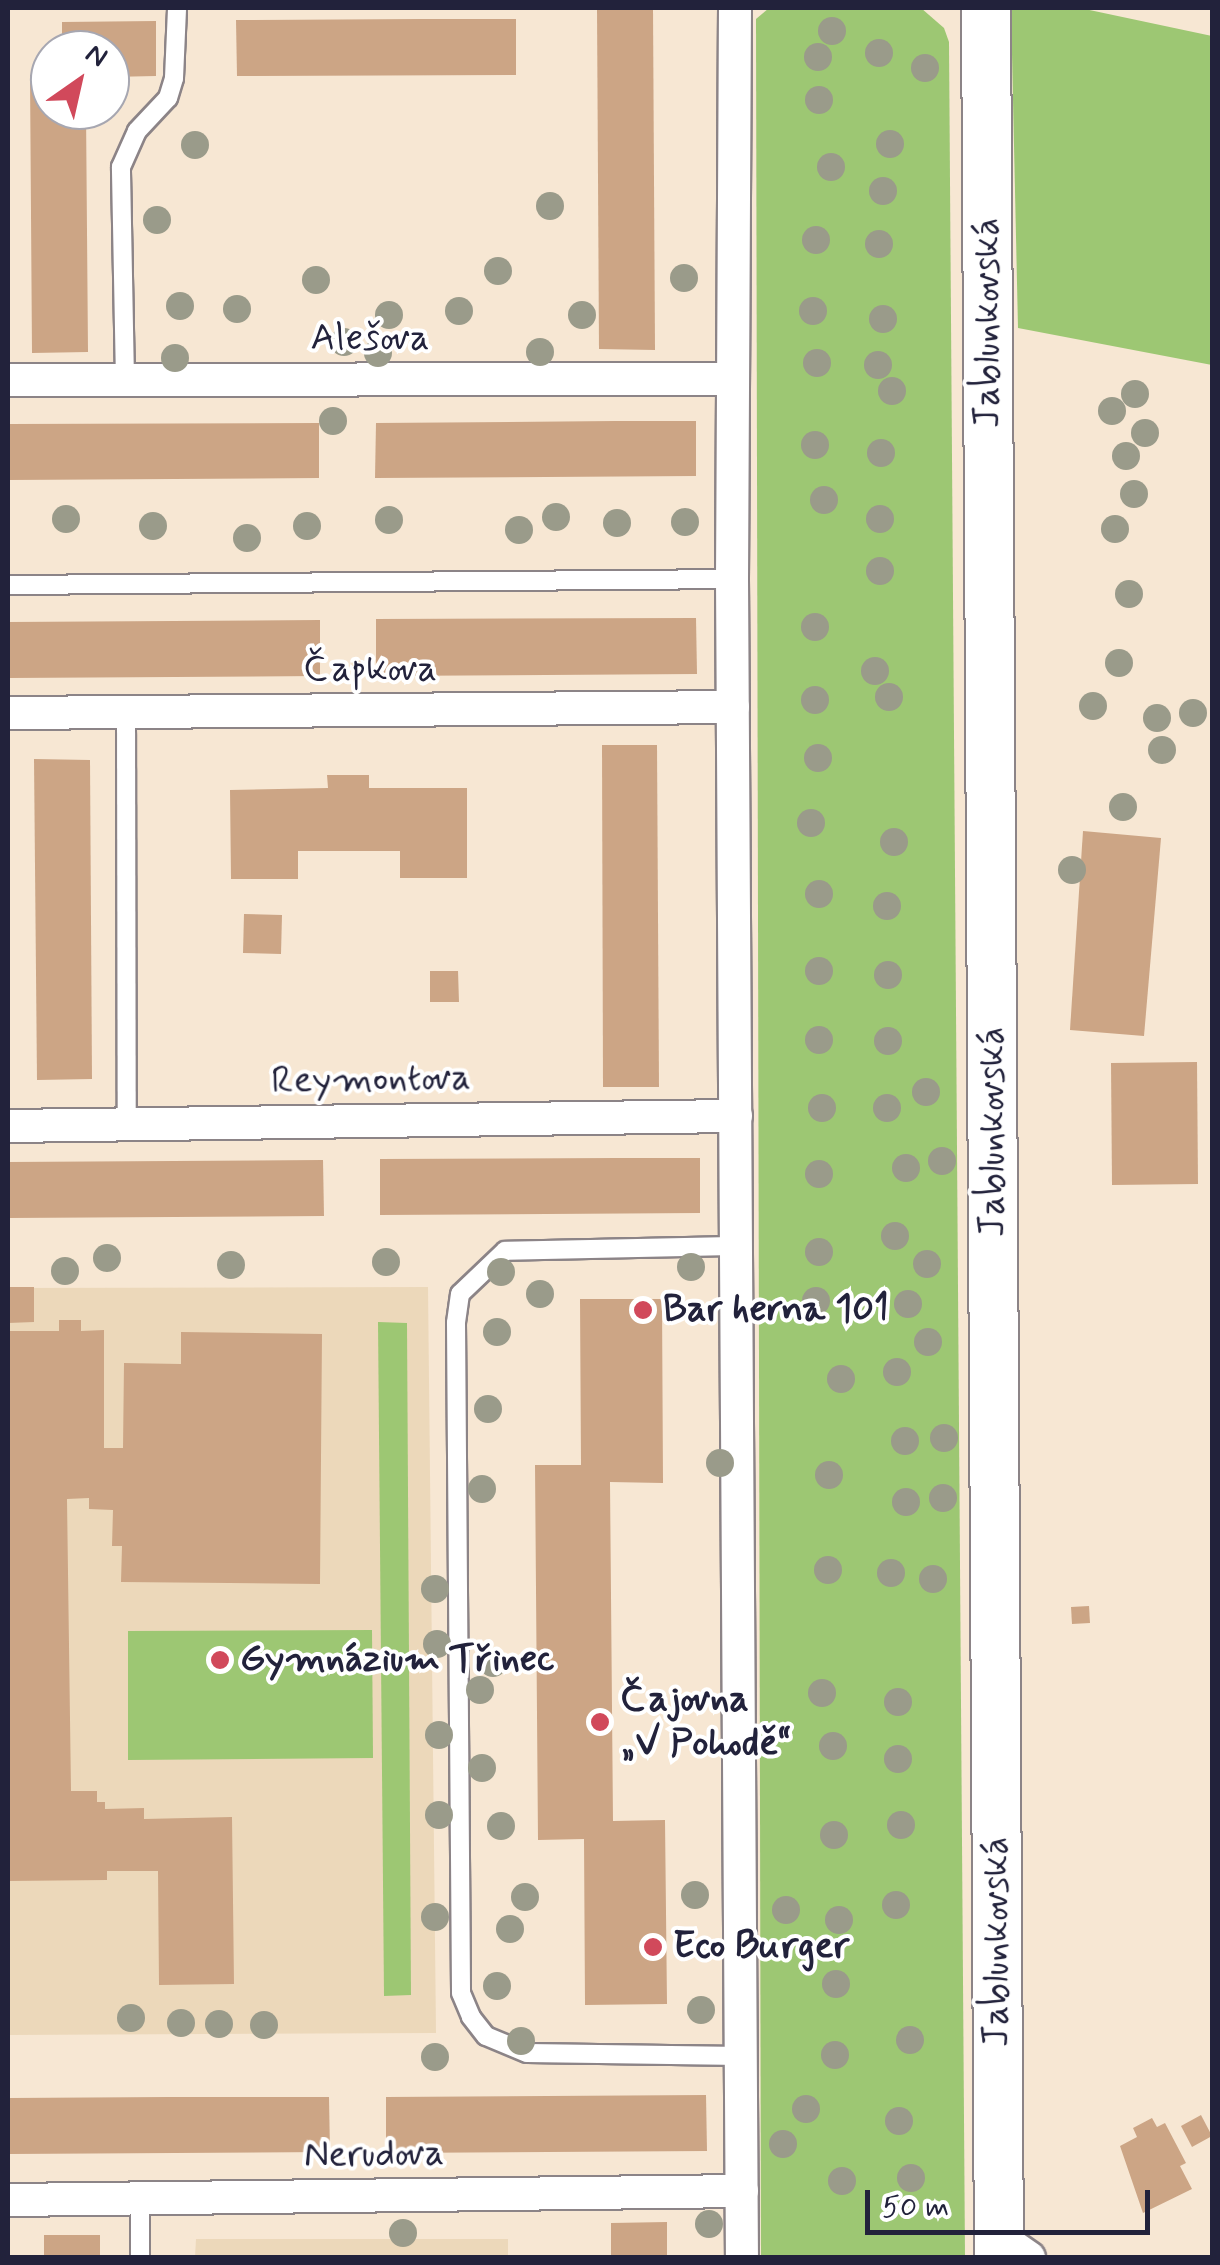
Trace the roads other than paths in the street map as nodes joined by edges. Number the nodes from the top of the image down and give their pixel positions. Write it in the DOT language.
graph roads {
  1 [pos="178,8"];
  2 [pos="735,8"];
  3 [pos="986,8"];
  4 [pos="732,379"];
  5 [pos="8,380"];
  6 [pos="125,380"];
  7 [pos="732,579"];
  8 [pos="8,585"];
  9 [pos="733,707"];
  10 [pos="8,712"];
  11 [pos="126,712"];
  12 [pos="736,1116"];
  13 [pos="127,1124"];
  14 [pos="8,1126"];
  15 [pos="735,1246"];
  16 [pos="742,2056"];
  17 [pos="742,2191"];
  18 [pos="140,2198"];
  19 [pos="8,2200"];
  20 [pos="1009,2250"];
  21 [pos="140,2258"];
  22 [pos="742,2258"];
  1 -- 6 [label="lane"];
  2 -- 4 [label="street"];
  3 -- 20 [label="main road, Jablunkovská"];
  4 -- 6 [label="street, Alešova"];
  4 -- 7 [label="street"];
  5 -- 6 [label="street, Alešova"];
  7 -- 8 [label="lane"];
  7 -- 9 [label="street"];
  9 -- 11 [label="street, Čapkova"];
  9 -- 12 [label="street"];
  10 -- 11 [label="street, Čapkova"];
  11 -- 13 [label="lane"];
  12 -- 13 [label="street, Reymontova"];
  12 -- 15 [label="street"];
  13 -- 14 [label="street, Reymontova"];
  15 -- 16 [label="street"];
  15 -- 16 [label="lane"];
  16 -- 17 [label="street"];
  17 -- 18 [label="street, Nerudova"];
  17 -- 22 [label="street"];
  18 -- 19 [label="street, Nerudova"];
  18 -- 21 [label="lane"];
}
